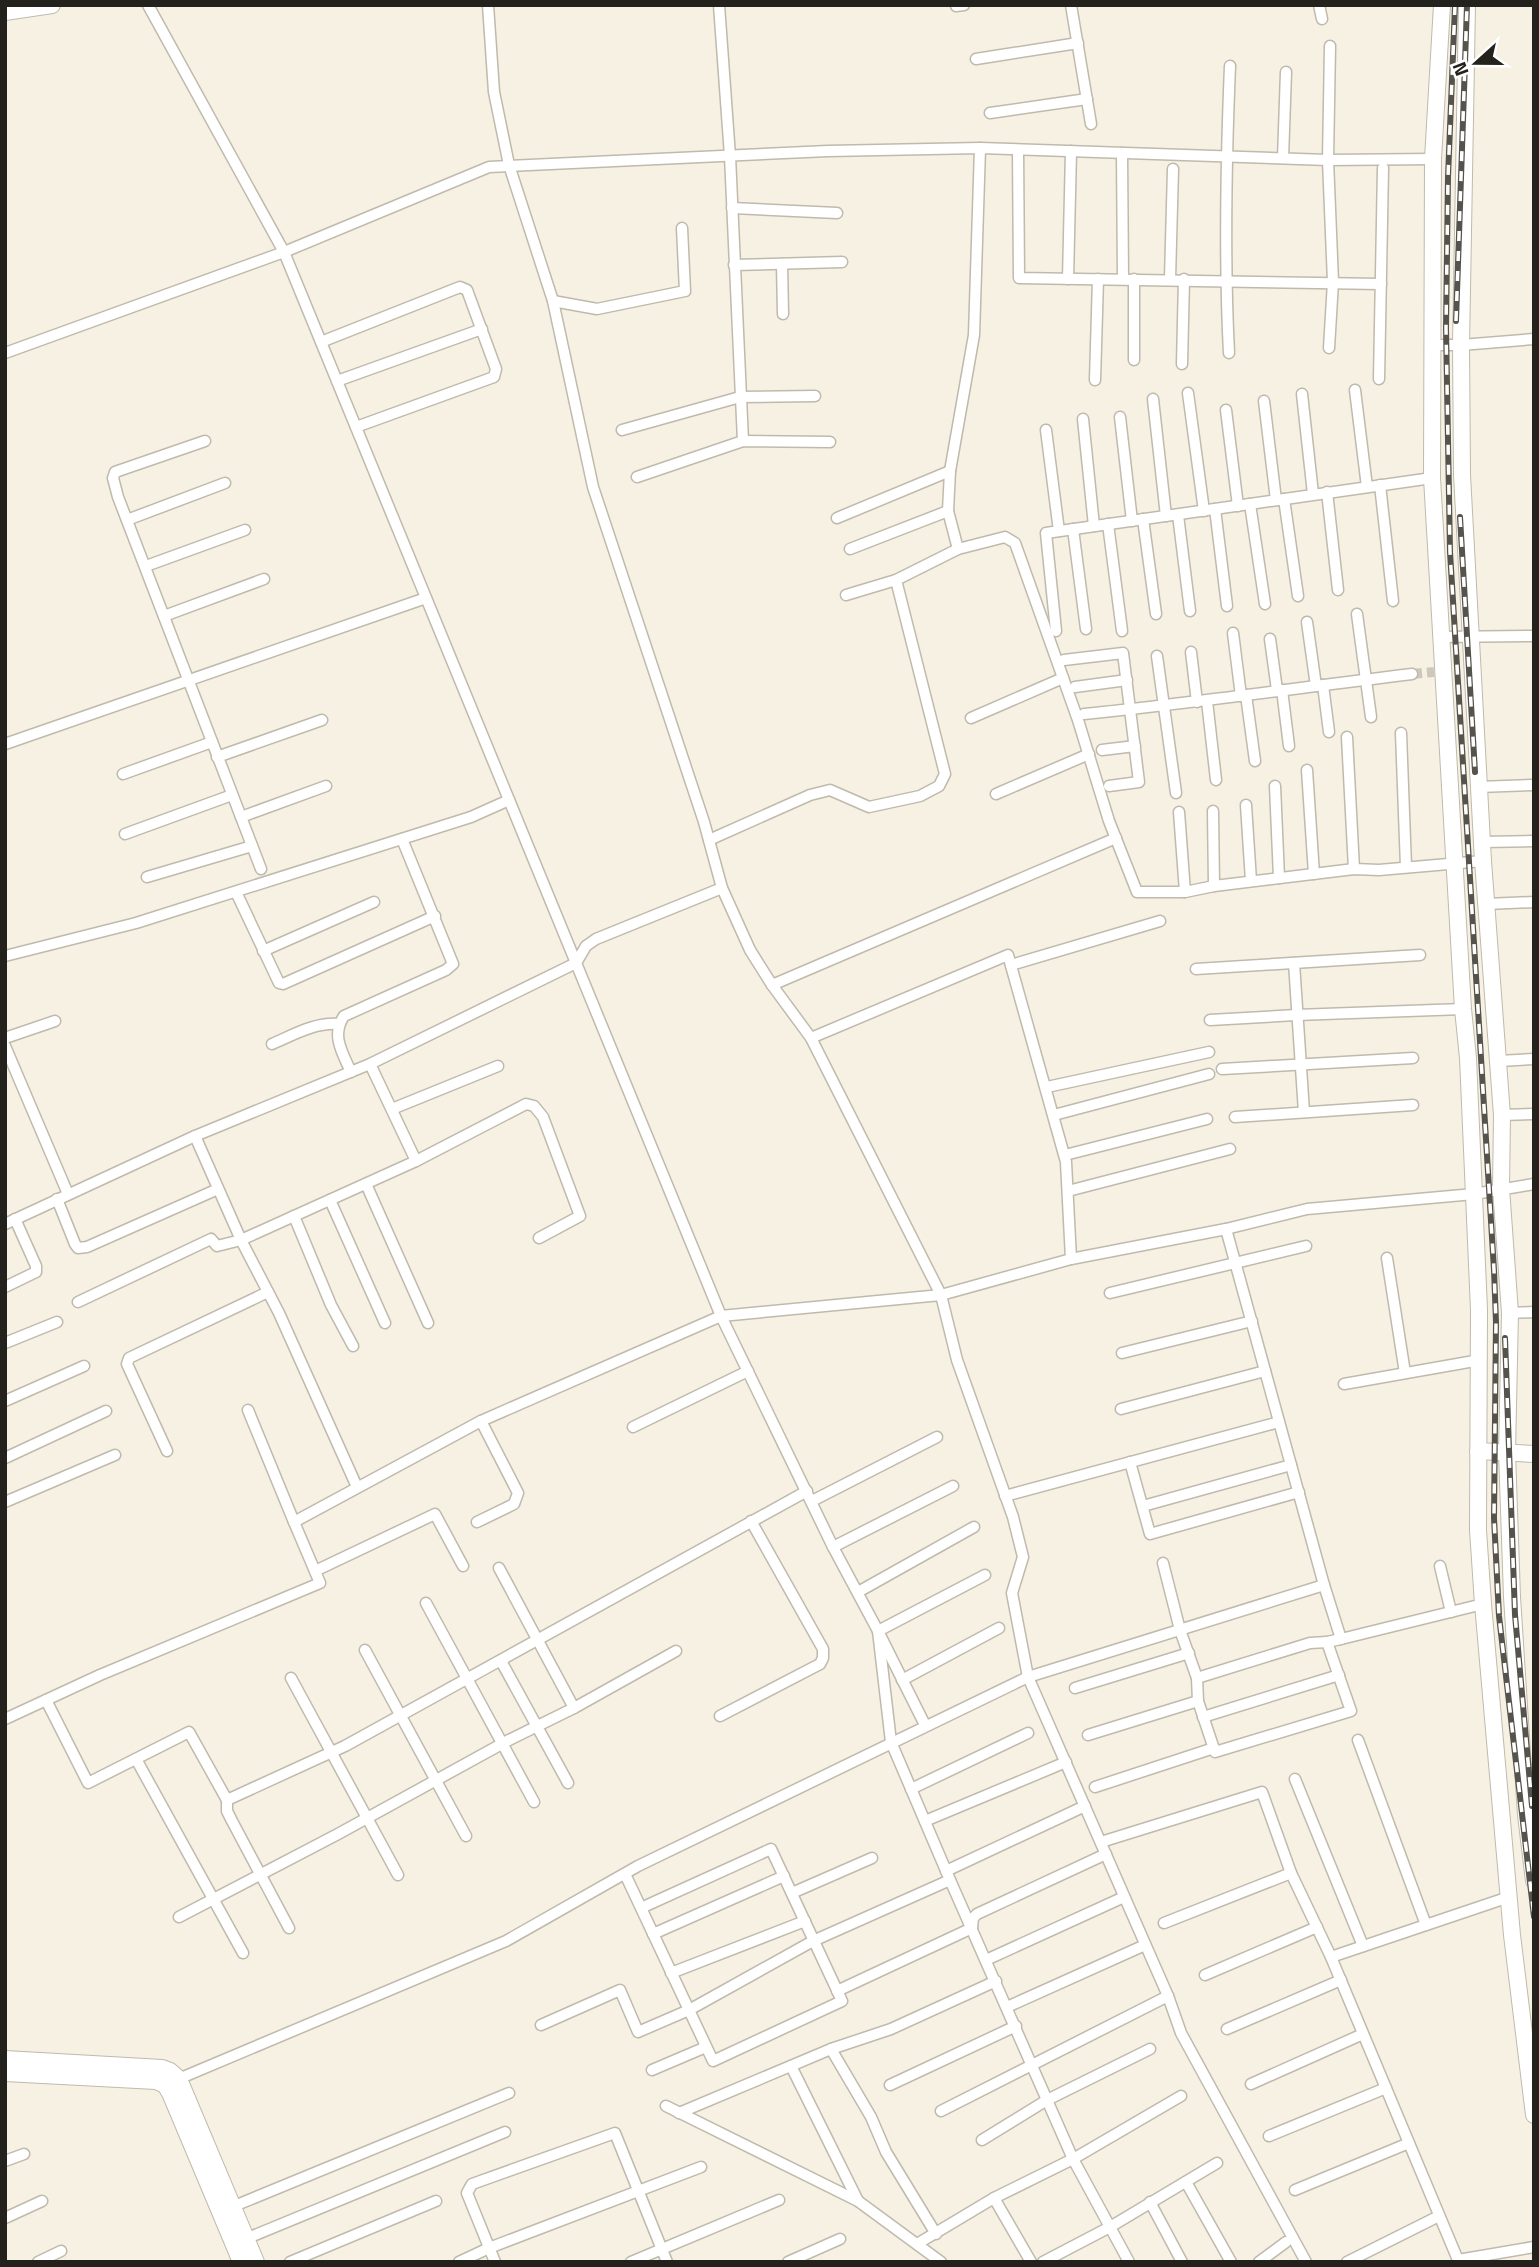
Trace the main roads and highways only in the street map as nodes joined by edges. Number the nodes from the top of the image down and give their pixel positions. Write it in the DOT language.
graph roads {
  1 [pos="52,5"];
  2 [pos="1442,5"];
  3 [pos="1468,5"];
  4 [pos="5,12"];
  5 [pos="1478,1451"];
  6 [pos="1507,1452"];
  7 [pos="1534,1454"];
  8 [pos="1532,1841"];
  9 [pos="1534,1881"];
  10 [pos="5,2059"];
  11 [pos="5,2073"];
  12 [pos="172,2082"];
  13 [pos="1534,2115"];
  14 [pos="240,2241"];
  15 [pos="241,2262"];
  16 [pos="256,2262"];
  1 -- 4 [label="main road"];
  2 -- 5 [label="main road"];
  3 -- 6 [label="main road"];
  5 -- 6 [label="main road"];
  5 -- 13 [label="main road"];
  6 -- 7 [label="main road"];
  6 -- 8 [label="main road"];
  8 -- 9 [label="main road"];
  10 -- 12 [label="main road"];
  11 -- 12 [label="main road"];
  12 -- 14 [label="main road"];
  14 -- 15 [label="main road"];
  14 -- 16 [label="main road"];
}
